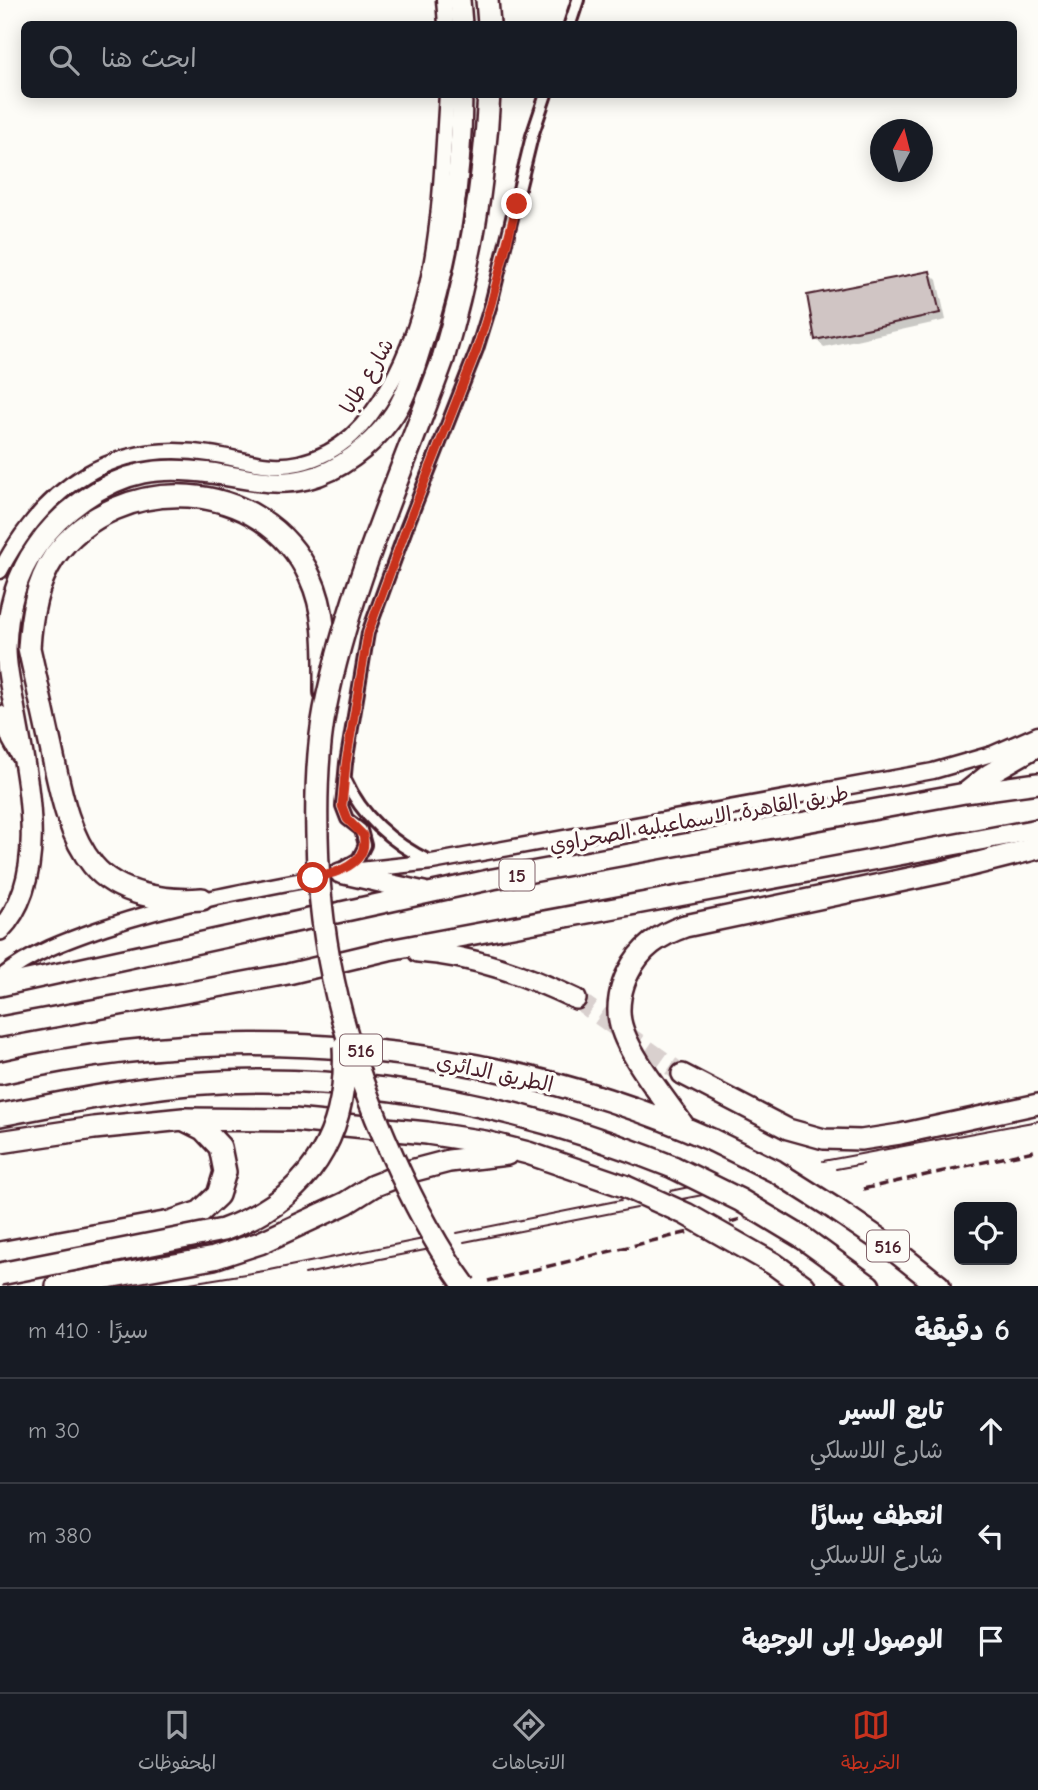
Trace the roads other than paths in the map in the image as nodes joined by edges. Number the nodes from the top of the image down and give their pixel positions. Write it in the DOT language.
graph roads {
  1 [pos="444,0"];
  2 [pos="460,0"];
  3 [pos="486,0"];
  4 [pos="578,0"];
  5 [pos="446,21"];
  6 [pos="462,21"];
  7 [pos="489,21"];
  8 [pos="571,21"];
  9 [pos="447,98"];
  10 [pos="462,98"];
  11 [pos="489,98"];
  12 [pos="546,98"];
  13 [pos="447,217"];
  14 [pos="0,571"];
  15 [pos="325,709"];
  16 [pos="0,713"];
  17 [pos="1038,734"];
  18 [pos="1038,746"];
  19 [pos="24,765"];
  20 [pos="345,779"];
  21 [pos="1038,783"];
  22 [pos="965,793"];
  23 [pos="1038,829"];
  24 [pos="1038,848"];
  25 [pos="432,862"];
  26 [pos="337,873"];
  27 [pos="428,893"];
  28 [pos="202,899"];
  29 [pos="0,930"];
  30 [pos="389,950"];
  31 [pos="0,978"];
  32 [pos="0,986"];
  33 [pos="576,999"];
  34 [pos="343,1026"];
  35 [pos="0,1027"];
  36 [pos="0,1073"];
  37 [pos="682,1074"];
  38 [pos="1038,1104"];
  39 [pos="0,1115"];
  40 [pos="183,1119"];
  41 [pos="684,1128"];
  42 [pos="0,1142"];
  43 [pos="528,1153"];
  44 [pos="0,1253"];
  45 [pos="0,1275"];
  46 [pos="57,1286"];
  47 [pos="465,1286"];
  48 [pos="804,1286"];
  49 [pos="869,1286"];
  50 [pos="939,1286"];
  1 -- 5 [label="street"];
  2 -- 6 [label="highway"];
  3 -- 7 [label="highway"];
  4 -- 8 [label="street"];
  9 -- 13 [label="street, شارع طابا"];
  10 -- 13 [label="highway"];
  11 -- 15 [label="highway, bridge"];
  12 -- 20 [label="street"];
  13 -- 14 [label="street, شارع طابا"];
  13 -- 19 [label="highway"];
  15 -- 28 [label="highway, bridge"];
  15 -- 34 [label="highway, bridge"];
  16 -- 19 [label="street"];
  17 -- 25 [label="street"];
  18 -- 22 [label="highway"];
  19 -- 29 [label="highway"];
  20 -- 25 [label="street"];
  20 -- 26 [label="street"];
  21 -- 22 [label="highway, طريق القاهرة, الاسماعيليه الصحراوي / 15"];
  22 -- 27 [label="highway, طريق القاهرة, الاسماعيليه الصحراوي / 15"];
  23 -- 30 [label="highway"];
  24 -- 41 [label="highway"];
  25 -- 26 [label="street"];
  26 -- 27 [label="highway"];
  26 -- 28 [label="street"];
  27 -- 32 [label="highway, طريق القاهرة, الاسماعيليه الصحراوي / 15"];
  28 -- 31 [label="street"];
  30 -- 33 [label="highway"];
  30 -- 35 [label="highway"];
  34 -- 45 [label="highway, bridge"];
  34 -- 47 [label="highway, bridge"];
  36 -- 41 [label="highway, الطريق الدائري / 516"];
  37 -- 38 [label="highway"];
  39 -- 49 [label="highway, الطريق الدائري / 516, bridge"];
  40 -- 42 [label="highway"];
  40 -- 43 [label="highway"];
  40 -- 44 [label="highway"];
  41 -- 50 [label="highway, الطريق الدائري / 516, bridge"];
  43 -- 46 [label="highway"];
  43 -- 48 [label="highway, bridge"];
}
